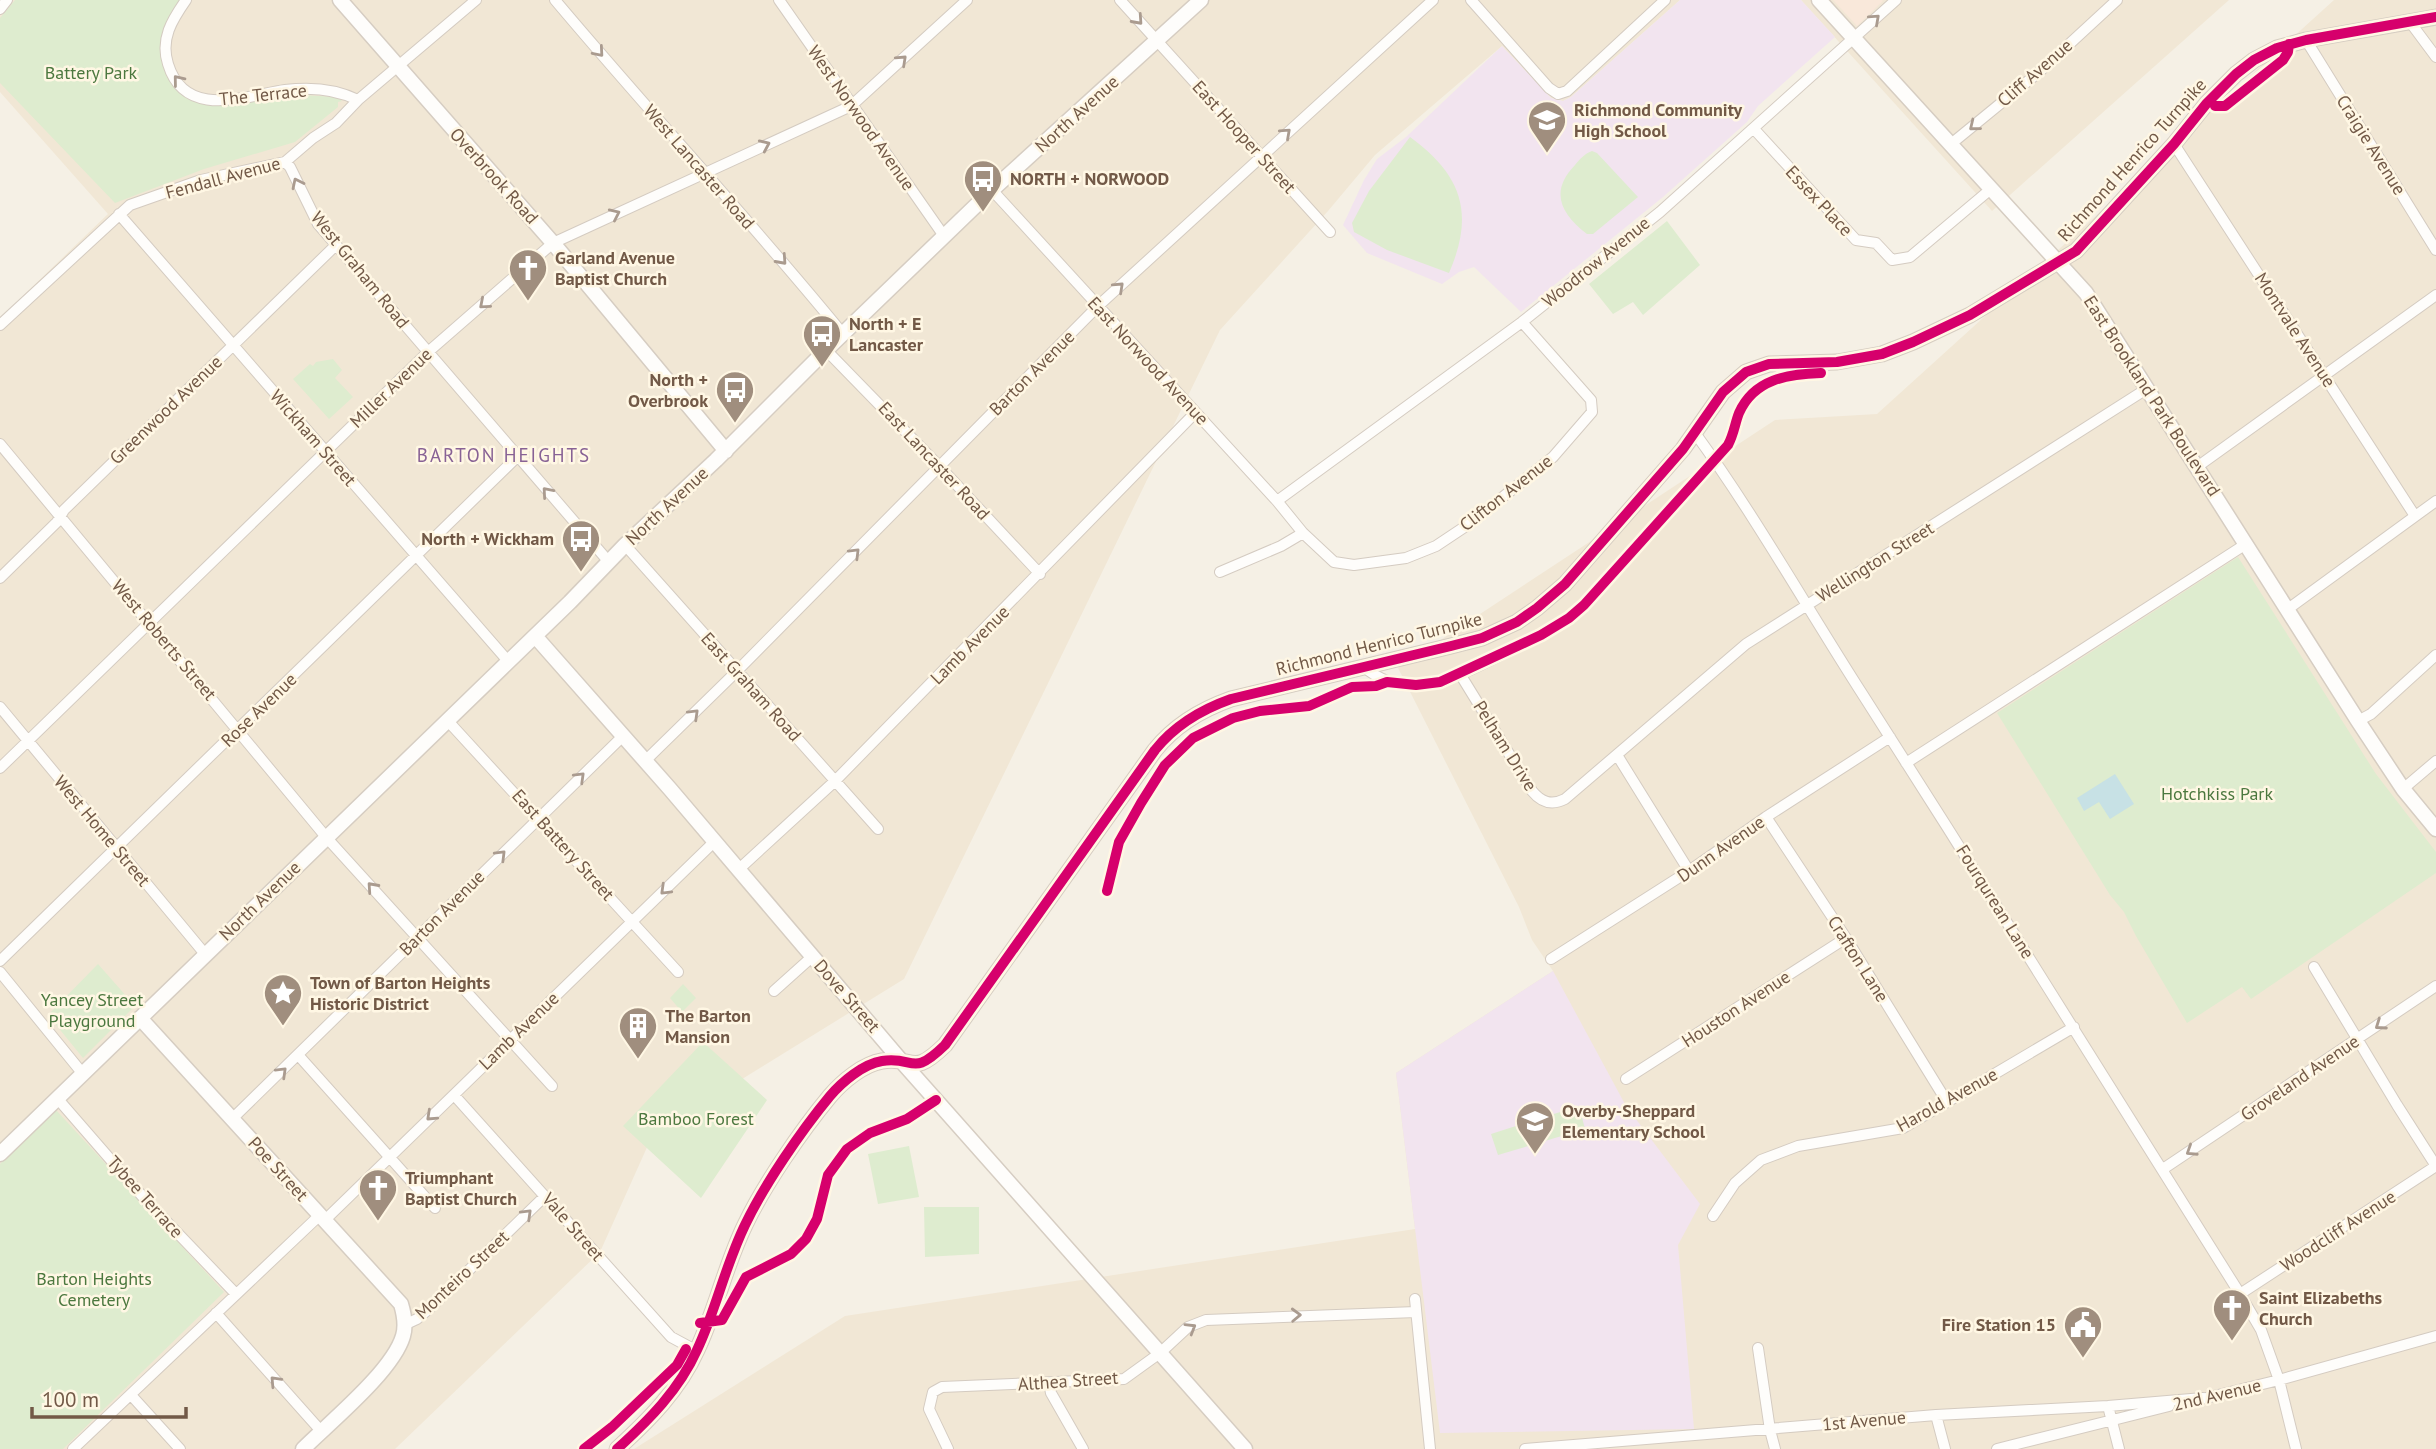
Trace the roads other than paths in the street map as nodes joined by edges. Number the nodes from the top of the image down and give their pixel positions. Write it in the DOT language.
graph roads {
  1 [pos="7,0"];
  2 [pos="186,0"];
  3 [pos="340,0"];
  4 [pos="476,0"];
  5 [pos="555,0"];
  6 [pos="779,0"];
  7 [pos="967,0"];
  8 [pos="1120,0"];
  9 [pos="1201,0"];
  10 [pos="1433,0"];
  11 [pos="1471,0"];
  12 [pos="1665,0"];
  13 [pos="1819,0"];
  14 [pos="1896,0"];
  15 [pos="2117,0"];
  16 [pos="0,9"];
  17 [pos="2436,17"];
  18 [pos="2410,22"];
  19 [pos="1854,38"];
  20 [pos="2305,40"];
  21 [pos="1157,41"];
  22 [pos="2436,57"];
  23 [pos="397,67"];
  24 [pos="358,100"];
  25 [pos="852,106"];
  26 [pos="1754,129"];
  27 [pos="1951,144"];
  28 [pos="2174,144"];
  29 [pos="1261,156"];
  30 [pos="285,162"];
  31 [pos="703,173"];
  32 [pos="1992,188"];
  33 [pos="992,190"];
  34 [pos="119,214"];
  35 [pos="1330,232"];
  36 [pos="944,236"];
  37 [pos="553,243"];
  38 [pos="336,245"];
  39 [pos="2436,250"];
  40 [pos="2059,261"];
  41 [pos="2436,295"];
  42 [pos="1098,306"];
  43 [pos="1522,322"];
  44 [pos="0,325"];
  45 [pos="843,334"];
  46 [pos="233,346"];
  47 [pos="826,350"];
  48 [pos="428,352"];
  49 [pos="2324,375"];
  50 [pos="2148,388"];
  51 [pos="1195,413"];
  52 [pos="1695,433"];
  53 [pos="0,444"];
  54 [pos="726,451"];
  55 [pos="325,452"];
  56 [pos="517,457"];
  57 [pos="1715,460"];
  58 [pos="940,467"];
  59 [pos="2197,467"];
  60 [pos="1277,501"];
  61 [pos="2436,501"];
  62 [pos="61,515"];
  63 [pos="2415,516"];
  64 [pos="1303,533"];
  65 [pos="2246,544"];
  66 [pos="625,545"];
  67 [pos="416,557"];
  68 [pos="608,562"];
  69 [pos="1220,572"];
  70 [pos="1040,574"];
  71 [pos="0,578"];
  72 [pos="1807,605"];
  73 [pos="2288,609"];
  74 [pos="149,623"];
  75 [pos="535,636"];
  76 [pos="2436,655"];
  77 [pos="508,662"];
  78 [pos="1364,667"];
  79 [pos="736,672"];
  80 [pos="1460,674"];
  81 [pos="0,708"];
  82 [pos="447,719"];
  83 [pos="2358,720"];
  84 [pos="238,729"];
  85 [pos="622,737"];
  86 [pos="1890,737"];
  87 [pos="28,741"];
  88 [pos="1617,755"];
  89 [pos="645,761"];
  90 [pos="2436,761"];
  91 [pos="1906,762"];
  92 [pos="0,768"];
  93 [pos="835,781"];
  94 [pos="2403,789"];
  95 [pos="1766,817"];
  96 [pos="538,818"];
  97 [pos="878,829"];
  98 [pos="2436,829"];
  99 [pos="326,837"];
  100 [pos="714,842"];
  101 [pos="116,848"];
  102 [pos="738,870"];
  103 [pos="1689,872"];
  104 [pos="632,921"];
  105 [pos="418,937"];
  106 [pos="1846,938"];
  107 [pos="205,954"];
  108 [pos="813,956"];
  109 [pos="1551,959"];
  110 [pos="0,961"];
  111 [pos="2314,967"];
  112 [pos="0,972"];
  113 [pos="678,972"];
  114 [pos="2436,986"];
  115 [pos="774,991"];
  116 [pos="140,1018"];
  117 [pos="2074,1027"];
  118 [pos="2359,1039"];
  119 [pos="510,1040"];
  120 [pos="299,1056"];
  121 [pos="903,1063"];
  122 [pos="83,1074"];
  123 [pos="1626,1079"];
  124 [pos="552,1086"];
  125 [pos="454,1095"];
  126 [pos="57,1098"];
  127 [pos="1947,1102"];
  128 [pos="232,1119"];
  129 [pos="0,1154"];
  130 [pos="389,1156"];
  131 [pos="2436,1166"];
  132 [pos="2163,1169"];
  133 [pos="545,1196"];
  134 [pos="435,1208"];
  135 [pos="1713,1216"];
  136 [pos="322,1218"];
  137 [pos="236,1294"];
  138 [pos="2240,1294"];
  139 [pos="1415,1299"];
  140 [pos="1416,1312"];
  141 [pos="216,1314"];
  142 [pos="404,1325"];
  143 [pos="2436,1336"];
  144 [pos="1758,1348"];
  145 [pos="697,1351"];
  146 [pos="1160,1353"];
  147 [pos="2279,1380"];
  148 [pos="1049,1383"];
  149 [pos="131,1395"];
  150 [pos="2203,1398"];
  151 [pos="2108,1406"];
  152 [pos="1936,1415"];
  153 [pos="2111,1420"];
  154 [pos="1770,1430"];
  155 [pos="321,1431"];
  156 [pos="1597,1446"];
  157 [pos="73,1449"];
  158 [pos="180,1449"];
  159 [pos="303,1449"];
  160 [pos="617,1449"];
  161 [pos="948,1449"];
  162 [pos="1083,1449"];
  163 [pos="1245,1449"];
  164 [pos="1430,1449"];
  165 [pos="1525,1449"];
  166 [pos="1775,1449"];
  167 [pos="1945,1449"];
  168 [pos="1997,1449"];
  169 [pos="2119,1449"];
  170 [pos="2296,1449"];
  1 -- 16 [label="street"];
  24 -- 2 [label="street, The Terrace, one-way"];
  3 -- 23 [label="street, Overbrook Road"];
  4 -- 23 [label="street, Fendall Avenue"];
  5 -- 31 [label="street, West Lancaster Road, one-way"];
  6 -- 25 [label="street, West Norwood Avenue"];
  25 -- 7 [label="street, Miller Avenue, one-way"];
  8 -- 21 [label="street, East Hooper Street, one-way"];
  9 -- 21 [label="street, North Avenue"];
  29 -- 10 [label="street, Barton Avenue, one-way"];
  11 -- 12 [label="street"];
  13 -- 19 [label="street, East Brookland Park Boulevard"];
  19 -- 14 [label="street, Woodrow Avenue, one-way"];
  15 -- 27 [label="street, Cliff Avenue, one-way"];
  17 -- 18 [label="street, Richmond Henrico Turnpike"];
  18 -- 20 [label="street, Richmond Henrico Turnpike"];
  18 -- 22 [label="street"];
  19 -- 26 [label="street, Woodrow Avenue"];
  19 -- 27 [label="street, East Brookland Park Boulevard"];
  20 -- 28 [label="street, Richmond Henrico Turnpike"];
  20 -- 39 [label="street, Craigie Avenue"];
  21 -- 29 [label="street, East Hooper Street"];
  21 -- 33 [label="street, North Avenue"];
  23 -- 24 [label="street, Fendall Avenue"];
  23 -- 37 [label="street, Overbrook Road"];
  24 -- 30 [label="street, Fendall Avenue"];
  31 -- 25 [label="street, Miller Avenue, one-way"];
  25 -- 36 [label="street, West Norwood Avenue"];
  26 -- 32 [label="street, Essex Place"];
  26 -- 43 [label="street, Woodrow Avenue"];
  27 -- 32 [label="street, East Brookland Park Boulevard"];
  28 -- 40 [label="street, Richmond Henrico Turnpike"];
  28 -- 49 [label="street, Montvale Avenue"];
  29 -- 35 [label="street, East Hooper Street"];
  42 -- 29 [label="street, Barton Avenue, one-way"];
  30 -- 34 [label="street, Fendall Avenue"];
  38 -- 30 [label="street, West Graham Road, one-way"];
  37 -- 31 [label="street, Miller Avenue, one-way"];
  31 -- 45 [label="street, West Lancaster Road, one-way"];
  32 -- 40 [label="street, East Brookland Park Boulevard"];
  33 -- 36 [label="street, North Avenue"];
  33 -- 42 [label="street, East Norwood Avenue"];
  34 -- 44 [label="street, Fendall Avenue"];
  34 -- 46 [label="street, Wickham Street"];
  36 -- 45 [label="street, North Avenue"];
  37 -- 48 [label="street, Miller Avenue, one-way"];
  37 -- 54 [label="street, Overbrook Road"];
  38 -- 46 [label="street, Greenwood Avenue"];
  38 -- 48 [label="street, West Graham Road"];
  40 -- 50 [label="street, East Brookland Park Boulevard"];
  40 -- 52 [label="street, Richmond Henrico Turnpike"];
  41 -- 49 [label="street"];
  42 -- 51 [label="street, East Norwood Avenue"];
  42 -- 58 [label="street, Barton Avenue"];
  43 -- 60 [label="street, Woodrow Avenue"];
  43 -- 64 [label="street, Clifton Avenue"];
  45 -- 47 [label="street, North Avenue"];
  46 -- 55 [label="street, Wickham Street"];
  46 -- 62 [label="street, Greenwood Avenue"];
  47 -- 54 [label="street, North Avenue"];
  47 -- 58 [label="street, East Lancaster Road"];
  48 -- 55 [label="street, Miller Avenue"];
  48 -- 56 [label="street, West Graham Road"];
  49 -- 59 [label="street"];
  49 -- 63 [label="street, Montvale Avenue"];
  50 -- 59 [label="street, East Brookland Park Boulevard"];
  50 -- 72 [label="street, Wellington Street"];
  51 -- 60 [label="street, East Norwood Avenue"];
  51 -- 70 [label="street, Lamb Avenue"];
  52 -- 57 [label="street, Fourqurean Lane"];
  52 -- 78 [label="street, Richmond Henrico Turnpike"];
  53 -- 62 [label="street, West Roberts Street"];
  54 -- 66 [label="street, North Avenue"];
  55 -- 67 [label="street, Wickham Street"];
  55 -- 74 [label="street, Miller Avenue"];
  56 -- 67 [label="street, Rose Avenue"];
  68 -- 56 [label="street, West Graham Road, one-way"];
  57 -- 72 [label="street, Fourqurean Lane"];
  57 -- 80 [label="street"];
  58 -- 70 [label="street, East Lancaster Road"];
  79 -- 58 [label="street, Barton Avenue, one-way"];
  59 -- 65 [label="street, East Brookland Park Boulevard"];
  60 -- 64 [label="street, East Norwood Avenue"];
  61 -- 63 [label="street"];
  62 -- 71 [label="street, Greenwood Avenue"];
  62 -- 74 [label="street, West Roberts Street"];
  63 -- 73 [label="street"];
  64 -- 69 [label="street"];
  65 -- 73 [label="street, East Brookland Park Boulevard"];
  65 -- 91 [label="street"];
  66 -- 68 [label="street, North Avenue"];
  66 -- 79 [label="street, East Graham Road"];
  67 -- 77 [label="street, Wickham Street"];
  67 -- 84 [label="street, Rose Avenue"];
  68 -- 75 [label="street, North Avenue"];
  70 -- 93 [label="street, Lamb Avenue"];
  72 -- 86 [label="street, Fourqurean Lane"];
  72 -- 88 [label="street, Wellington Street"];
  73 -- 83 [label="street, East Brookland Park Boulevard"];
  74 -- 84 [label="street, West Roberts Street"];
  74 -- 87 [label="street, Miller Avenue"];
  75 -- 77 [label="street, North Avenue"];
  75 -- 85 [label="street, Dove Street"];
  76 -- 83 [label="street"];
  77 -- 82 [label="street, North Avenue"];
  78 -- 80 [label="street"];
  78 -- 121 [label="street, Richmond Henrico Turnpike"];
  89 -- 79 [label="street, Barton Avenue, one-way"];
  79 -- 93 [label="street, East Graham Road"];
  80 -- 88 [label="street, Pelham Drive"];
  81 -- 87 [label="street, West Home Street"];
  82 -- 96 [label="street, East Battery Street"];
  82 -- 99 [label="street, North Avenue"];
  83 -- 94 [label="street, East Brookland Park Boulevard"];
  84 -- 99 [label="street, West Roberts Street"];
  84 -- 101 [label="street, Rose Avenue"];
  85 -- 89 [label="street, Dove Street"];
  96 -- 85 [label="street, Barton Avenue, one-way"];
  86 -- 91 [label="street, Fourqurean Lane"];
  86 -- 95 [label="street, Dunn Avenue"];
  87 -- 92 [label="street, Miller Avenue"];
  87 -- 101 [label="street, West Home Street"];
  88 -- 103 [label="street"];
  89 -- 100 [label="street, Dove Street"];
  90 -- 94 [label="street"];
  91 -- 117 [label="street, Fourqurean Lane"];
  93 -- 97 [label="street, East Graham Road"];
  93 -- 102 [label="street, Lamb Avenue"];
  94 -- 98 [label="street, East Brookland Park Boulevard"];
  95 -- 103 [label="street, Dunn Avenue"];
  95 -- 106 [label="street, Crafton Lane"];
  96 -- 104 [label="street, East Battery Street"];
  105 -- 96 [label="street, Barton Avenue, one-way"];
  105 -- 99 [label="street, West Roberts Street, one-way"];
  99 -- 107 [label="street, North Avenue"];
  100 -- 102 [label="street, Dove Street"];
  100 -- 104 [label="street, Lamb Avenue, one-way"];
  101 -- 107 [label="street, West Home Street"];
  101 -- 110 [label="street, Rose Avenue"];
  102 -- 108 [label="street, Dove Street"];
  103 -- 109 [label="street, Dunn Avenue"];
  104 -- 113 [label="street, East Battery Street"];
  104 -- 119 [label="street, Lamb Avenue"];
  105 -- 119 [label="street, West Roberts Street"];
  105 -- 120 [label="street, Barton Avenue"];
  106 -- 123 [label="street, Houston Avenue"];
  106 -- 127 [label="street, Crafton Lane"];
  107 -- 116 [label="street, North Avenue"];
  108 -- 115 [label="street"];
  108 -- 121 [label="street, Dove Street"];
  111 -- 118 [label="street"];
  112 -- 122 [label="street"];
  114 -- 118 [label="street, Groveland Avenue, one-way"];
  116 -- 122 [label="street, North Avenue"];
  116 -- 128 [label="street, Poe Street"];
  117 -- 127 [label="street, Harold Avenue"];
  117 -- 132 [label="street, Fourqurean Lane"];
  118 -- 131 [label="street"];
  118 -- 132 [label="street, Groveland Avenue, one-way"];
  119 -- 124 [label="street, West Roberts Street"];
  119 -- 125 [label="street, Lamb Avenue"];
  128 -- 120 [label="street, Barton Avenue, one-way"];
  120 -- 130 [label="street"];
  121 -- 145 [label="street, Richmond Henrico Turnpike"];
  121 -- 146 [label="street, Dove Street"];
  122 -- 126 [label="street, North Avenue"];
  125 -- 130 [label="street, Lamb Avenue, one-way"];
  125 -- 133 [label="street, Vale Street"];
  126 -- 129 [label="street, North Avenue"];
  126 -- 137 [label="street, Tybee Terrace"];
  127 -- 135 [label="street, Harold Avenue"];
  128 -- 136 [label="street, Poe Street"];
  130 -- 134 [label="street"];
  130 -- 136 [label="street, Lamb Avenue"];
  131 -- 138 [label="street, Woodcliff Avenue"];
  132 -- 138 [label="street, Fourqurean Lane"];
  142 -- 133 [label="street, Monteiro Street, one-way"];
  133 -- 145 [label="street, Vale Street"];
  136 -- 137 [label="street, Lamb Avenue"];
  136 -- 142 [label="street, Poe Street"];
  137 -- 141 [label="street, Lamb Avenue"];
  138 -- 147 [label="street, Fourqurean Lane"];
  139 -- 140 [label="street"];
  146 -- 140 [label="street, Althea Street, one-way"];
  140 -- 164 [label="street"];
  141 -- 149 [label="street, Lamb Avenue"];
  155 -- 141 [label="street, one-way"];
  142 -- 155 [label="street, Monteiro Street"];
  143 -- 147 [label="street, 2nd Avenue"];
  144 -- 154 [label="street"];
  145 -- 160 [label="street, Richmond Henrico Turnpike"];
  146 -- 148 [label="street, Althea Street"];
  146 -- 163 [label="street, Dove Street"];
  147 -- 150 [label="street, 2nd Avenue"];
  147 -- 170 [label="street, Fourqurean Lane"];
  148 -- 161 [label="street, Althea Street"];
  148 -- 162 [label="street"];
  149 -- 157 [label="street, Lamb Avenue"];
  149 -- 158 [label="street"];
  150 -- 151 [label="street, 1st Avenue"];
  150 -- 153 [label="street, 2nd Avenue"];
  151 -- 152 [label="street, 1st Avenue"];
  151 -- 153 [label="street"];
  152 -- 154 [label="street, 1st Avenue"];
  152 -- 167 [label="street"];
  153 -- 168 [label="street, 2nd Avenue"];
  153 -- 169 [label="street"];
  154 -- 156 [label="street, 1st Avenue"];
  154 -- 166 [label="street"];
  155 -- 159 [label="street, Monteiro Street"];
  156 -- 165 [label="street, 1st Avenue"];
}
